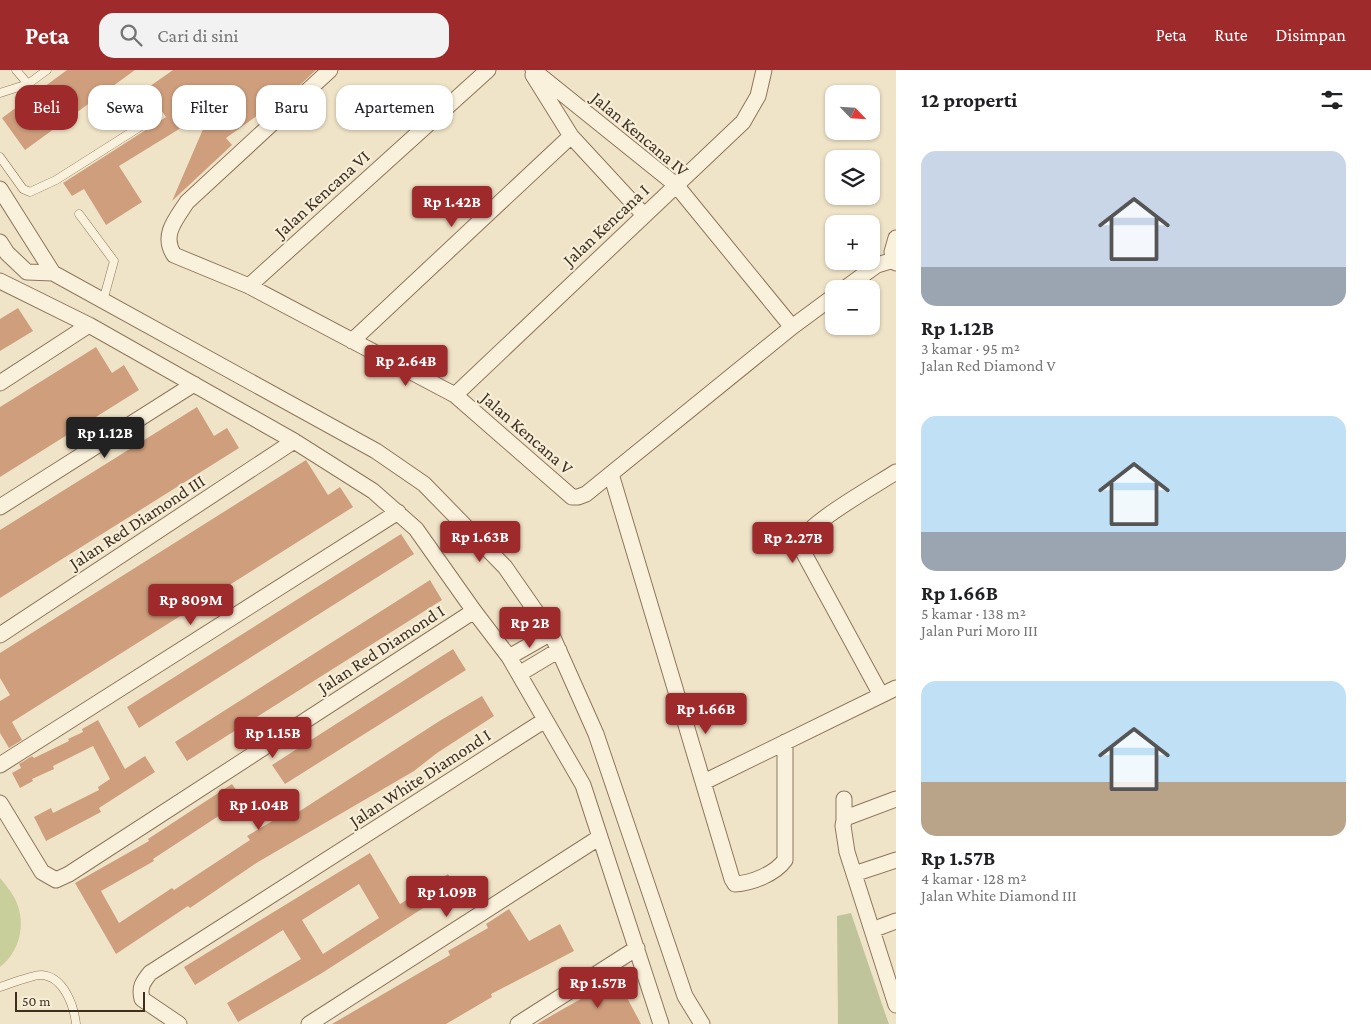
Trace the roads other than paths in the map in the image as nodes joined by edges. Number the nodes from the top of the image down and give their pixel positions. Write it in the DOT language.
graph roads {
  1 [pos="16,70"];
  2 [pos="47,70"];
  3 [pos="330,70"];
  4 [pos="488,70"];
  5 [pos="531,70"];
  6 [pos="764,70"];
  7 [pos="28,84"];
  8 [pos="0,93"];
  9 [pos="135,130"];
  10 [pos="571,136"];
  11 [pos="0,157"];
  12 [pos="676,185"];
  13 [pos="1,193"];
  14 [pos="79,214"];
  15 [pos="644,215"];
  16 [pos="0,242"];
  17 [pos="894,254"];
  18 [pos="53,273"];
  19 [pos="857,280"];
  20 [pos="0,282"];
  21 [pos="249,286"];
  22 [pos="103,301"];
  23 [pos="825,303"];
  24 [pos="89,325"];
  25 [pos="792,327"];
  26 [pos="352,341"];
  27 [pos="0,383"];
  28 [pos="194,384"];
  29 [pos="455,395"];
  30 [pos="294,441"];
  31 [pos="896,472"];
  32 [pos="610,474"];
  33 [pos="0,507"];
  34 [pos="398,512"];
  35 [pos="474,611"];
  36 [pos="551,632"];
  37 [pos="0,635"];
  38 [pos="559,650"];
  39 [pos="509,657"];
  40 [pos="519,674"];
  41 [pos="896,688"];
  42 [pos="882,695"];
  43 [pos="545,720"];
  44 [pos="785,742"];
  45 [pos="0,765"];
  46 [pos="704,782"];
  47 [pos="844,799"];
  48 [pos="896,799"];
  49 [pos="0,803"];
  50 [pos="844,820"];
  51 [pos="600,837"];
  52 [pos="896,860"];
  53 [pos="854,874"];
  54 [pos="896,921"];
  55 [pos="872,930"];
  56 [pos="637,948"];
  57 [pos="0,987"];
  58 [pos="895,997"];
  59 [pos="76,1024"];
  60 [pos="178,1024"];
  61 [pos="309,1024"];
  62 [pos="518,1024"];
  63 [pos="661,1024"];
  64 [pos="702,1024"];
  1 -- 7 [label="lane"];
  2 -- 7 [label="lane"];
  3 -- 21 [label="street, Jalan Kencana V"];
  4 -- 21 [label="street, Jalan Kencana VI"];
  5 -- 10 [label="street, Jalan Kencana IV"];
  5 -- 12 [label="street, Jalan Kencana IV"];
  6 -- 12 [label="street, Jalan Kencana I"];
  7 -- 8 [label="lane"];
  9 -- 11 [label="lane"];
  10 -- 15 [label="street, Jalan Kencana IV"];
  10 -- 26 [label="street"];
  12 -- 15 [label="street, Jalan Kencana I"];
  12 -- 25 [label="street, Jalan Kencana IV"];
  13 -- 18 [label="street"];
  14 -- 22 [label="lane"];
  15 -- 29 [label="street, Jalan Kencana I"];
  16 -- 18 [label="street"];
  17 -- 19 [label="street"];
  18 -- 22 [label="street"];
  20 -- 24 [label="street"];
  21 -- 26 [label="street, Jalan Kencana V"];
  22 -- 36 [label="street"];
  23 -- 25 [label="street, Jalan Kencana V"];
  24 -- 27 [label="street"];
  24 -- 28 [label="street"];
  25 -- 32 [label="street, Jalan Kencana V"];
  26 -- 29 [label="street, Jalan Kencana V"];
  28 -- 30 [label="street"];
  28 -- 33 [label="street"];
  29 -- 32 [label="street, Jalan Kencana V"];
  30 -- 34 [label="street"];
  30 -- 37 [label="street, Jalan Red Diamond III"];
  31 -- 42 [label="street"];
  32 -- 46 [label="street"];
  34 -- 35 [label="street"];
  34 -- 45 [label="street"];
  35 -- 39 [label="street"];
  35 -- 49 [label="street, Jalan Red Diamond I"];
  36 -- 38 [label="street"];
  36 -- 39 [label="street"];
  38 -- 40 [label="street"];
  38 -- 64 [label="street"];
  39 -- 40 [label="street"];
  40 -- 43 [label="street"];
  41 -- 42 [label="street"];
  42 -- 44 [label="street"];
  43 -- 51 [label="street"];
  43 -- 60 [label="street, Jalan White Diamond I"];
  44 -- 46 [label="street"];
  44 -- 46 [label="street"];
  47 -- 50 [label="street"];
  48 -- 50 [label="street"];
  50 -- 53 [label="street"];
  51 -- 56 [label="street"];
  51 -- 61 [label="street"];
  52 -- 53 [label="street"];
  53 -- 55 [label="street"];
  54 -- 55 [label="street"];
  55 -- 58 [label="street"];
  56 -- 62 [label="street"];
  56 -- 63 [label="street"];
  57 -- 59 [label="lane"];
}
